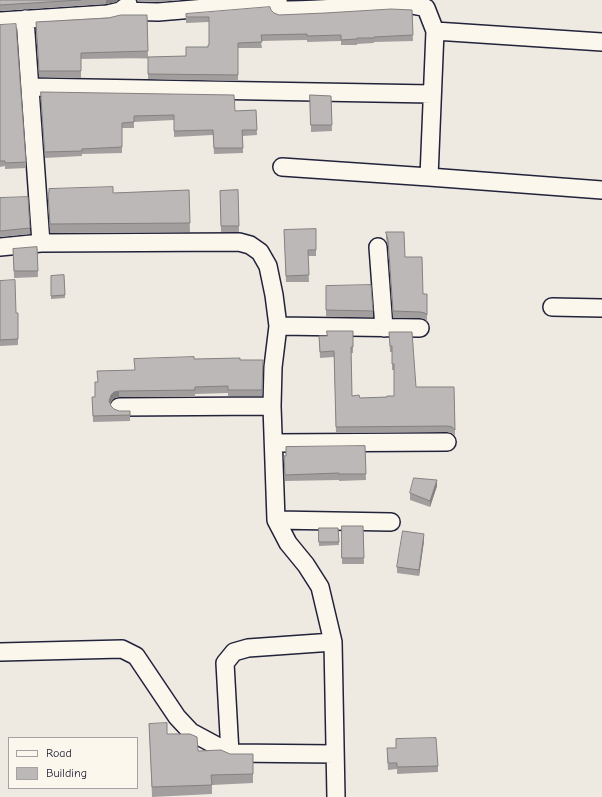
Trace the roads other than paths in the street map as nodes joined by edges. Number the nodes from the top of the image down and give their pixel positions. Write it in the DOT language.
graph roads {
  1 [pos="278,1"];
  2 [pos="125,6"];
  3 [pos="25,19"];
  4 [pos="0,21"];
  5 [pos="435,31"];
  6 [pos="602,42"];
  7 [pos="30,87"];
  8 [pos="432,94"];
  9 [pos="282,167"];
  10 [pos="429,177"];
  11 [pos="602,190"];
  12 [pos="40,243"];
  13 [pos="0,247"];
  14 [pos="378,247"];
  15 [pos="552,307"];
  16 [pos="602,308"];
  17 [pos="278,326"];
  18 [pos="384,328"];
  19 [pos="420,328"];
  20 [pos="272,406"];
  21 [pos="119,407"];
  22 [pos="446,442"];
  23 [pos="274,443"];
  24 [pos="276,520"];
  25 [pos="390,522"];
  26 [pos="333,642"];
  27 [pos="0,652"];
  28 [pos="230,753"];
  29 [pos="335,754"];
  30 [pos="336,797"];
  1 -- 2 [label="street"];
  1 -- 5 [label="street"];
  2 -- 3 [label="street"];
  3 -- 4 [label="street"];
  3 -- 7 [label="street"];
  5 -- 6 [label="street"];
  5 -- 8 [label="street"];
  7 -- 8 [label="street"];
  7 -- 12 [label="street"];
  8 -- 10 [label="street"];
  9 -- 10 [label="street"];
  10 -- 11 [label="street"];
  12 -- 13 [label="street"];
  12 -- 17 [label="street"];
  14 -- 18 [label="street"];
  15 -- 16 [label="street"];
  17 -- 18 [label="street"];
  17 -- 20 [label="street"];
  18 -- 19 [label="street"];
  20 -- 21 [label="street"];
  20 -- 23 [label="street"];
  22 -- 23 [label="street"];
  23 -- 24 [label="street"];
  24 -- 25 [label="street"];
  24 -- 26 [label="street"];
  26 -- 28 [label="street"];
  26 -- 29 [label="street"];
  27 -- 28 [label="street"];
  28 -- 29 [label="street"];
  29 -- 30 [label="street"];
}
